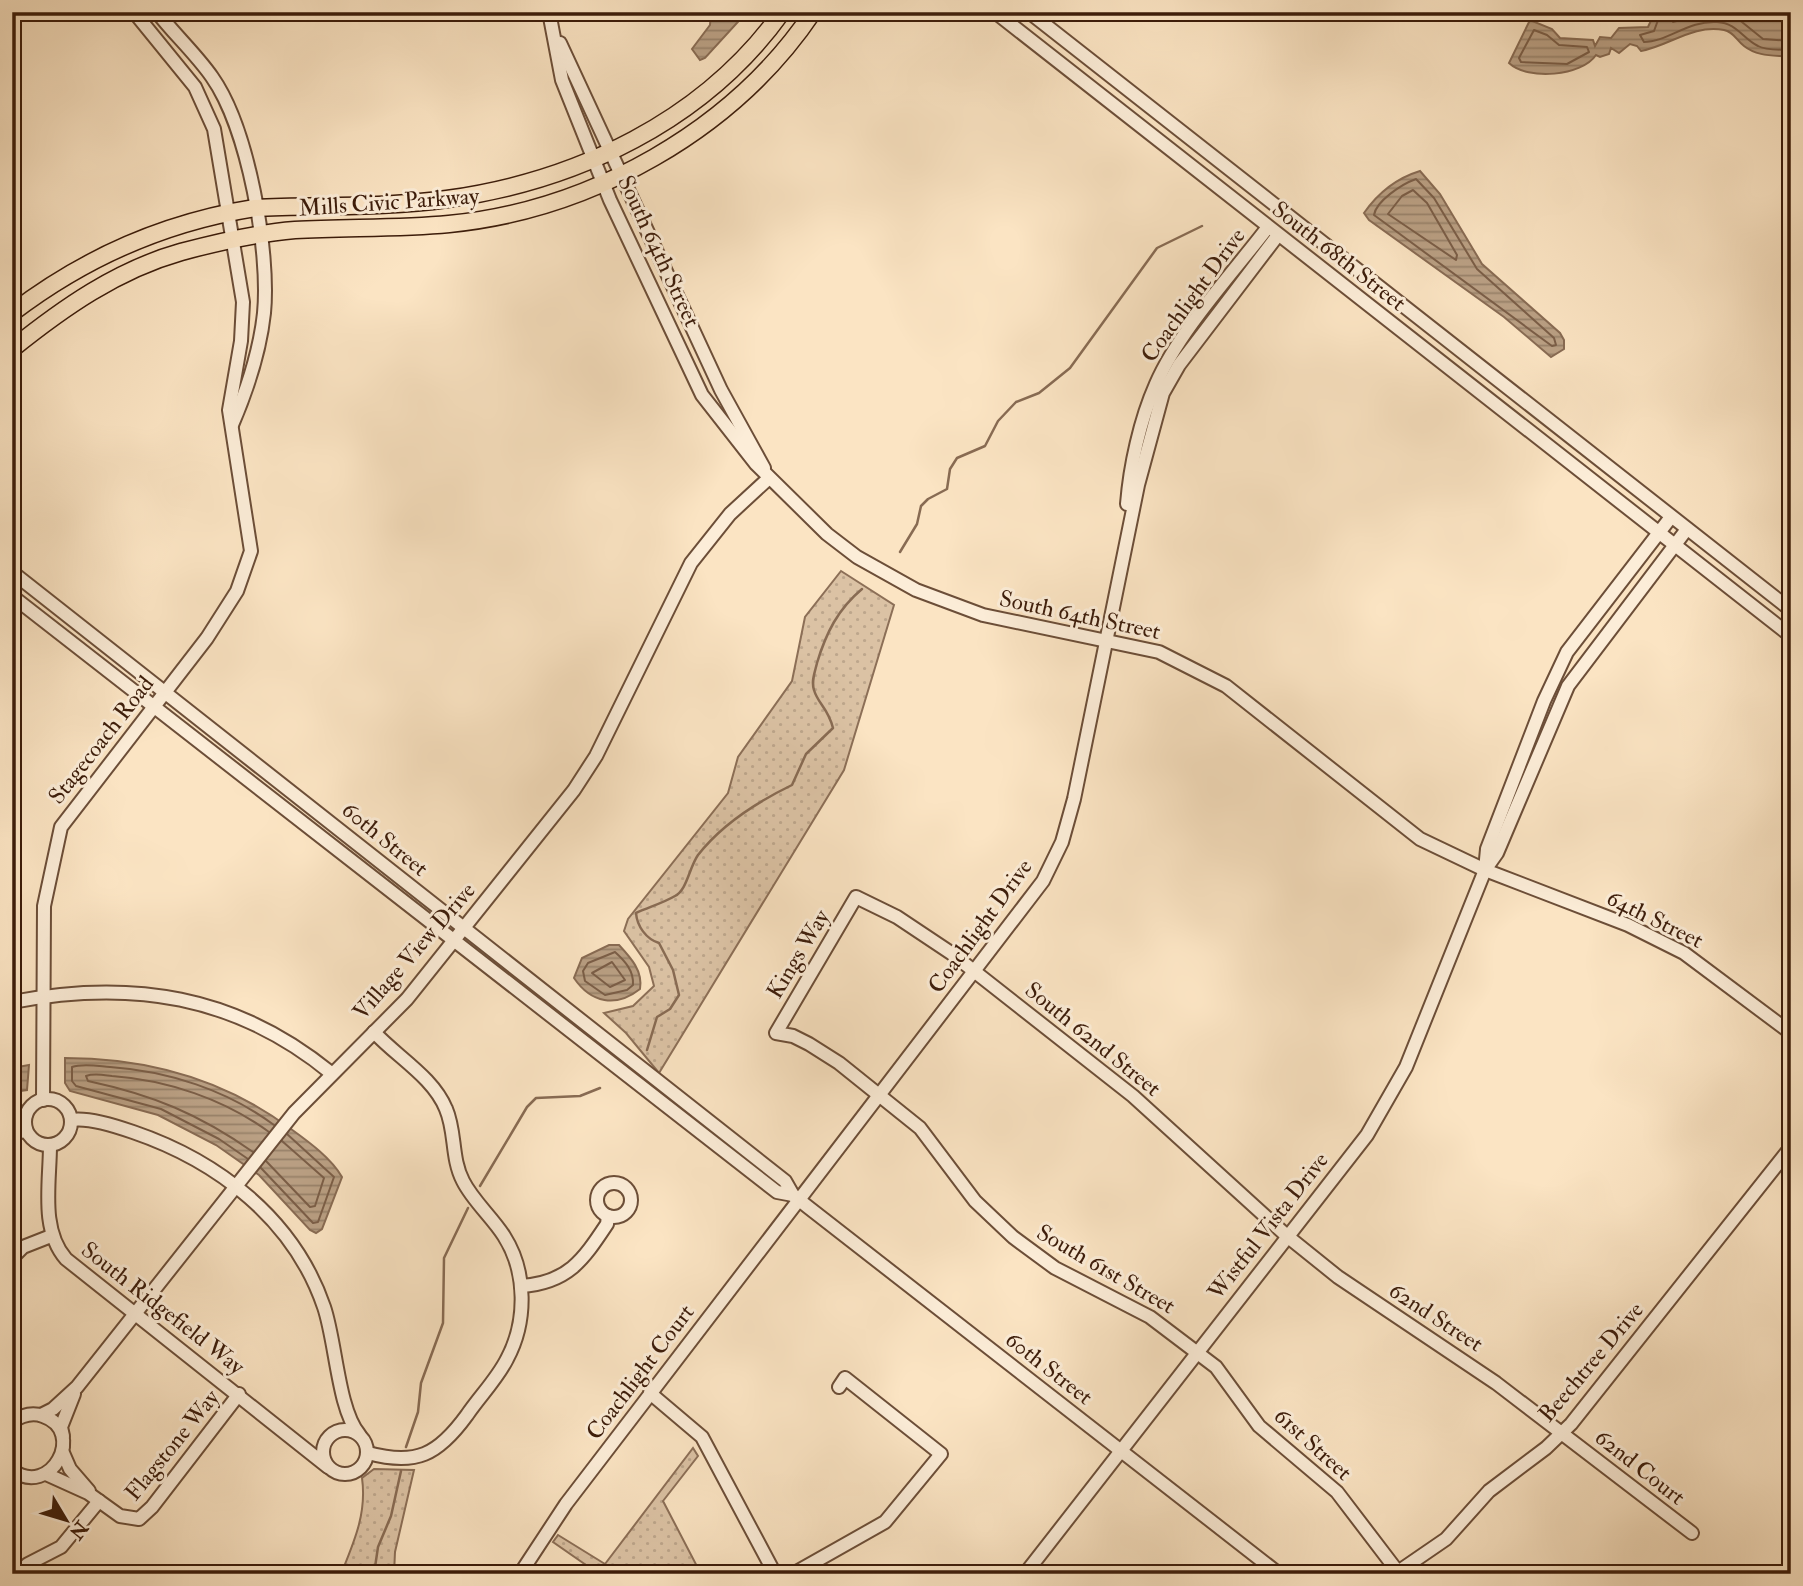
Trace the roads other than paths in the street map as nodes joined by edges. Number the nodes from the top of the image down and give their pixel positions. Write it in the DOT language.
graph roads {
  1 [pos="134,12"];
  2 [pos="157,12"];
  3 [pos="782,12"];
  4 [pos="813,12"];
  5 [pos="995,12"];
  6 [pos="1029,12"];
  7 [pos="550,17"];
  8 [pos="609,151"];
  9 [pos="593,159"];
  10 [pos="620,174"];
  11 [pos="603,182"];
  12 [pos="255,208"];
  13 [pos="228,212"];
  14 [pos="1273,231"];
  15 [pos="259,235"];
  16 [pos="232,239"];
  17 [pos="12,313"];
  18 [pos="12,349"];
  19 [pos="230,428"];
  20 [pos="769,478"];
  21 [pos="1671,517"];
  22 [pos="1687,529"];
  23 [pos="1658,532"];
  24 [pos="1675,544"];
  25 [pos="12,572"];
  26 [pos="12,596"];
  27 [pos="1791,610"];
  28 [pos="1791,636"];
  29 [pos="1105,640"];
  30 [pos="164,693"];
  31 [pos="153,706"];
  32 [pos="1485,870"];
  33 [pos="856,897"];
  34 [pos="463,929"];
  35 [pos="453,941"];
  36 [pos="975,971"];
  37 [pos="44,998"];
  38 [pos="12,1002"];
  39 [pos="374,1032"];
  40 [pos="776,1033"];
  41 [pos="1791,1033"];
  42 [pos="331,1073"];
  43 [pos="879,1095"];
  44 [pos="43,1100"];
  45 [pos="71,1120"];
  46 [pos="26,1131"];
  47 [pos="12,1133"];
  48 [pos="50,1145"];
  49 [pos="1791,1147"];
  50 [pos="235,1185"];
  51 [pos="795,1197"];
  52 [pos="608,1216"];
  53 [pos="51,1236"];
  54 [pos="1287,1236"];
  55 [pos="12,1258"];
  56 [pos="521,1286"];
  57 [pos="134,1313"];
  58 [pos="1197,1351"];
  59 [pos="77,1387"];
  60 [pos="839,1387"];
  61 [pos="650,1393"];
  62 [pos="239,1395"];
  63 [pos="342,1395"];
  64 [pos="41,1415"];
  65 [pos="13,1419"];
  66 [pos="1563,1433"];
  67 [pos="359,1434"];
  68 [pos="330,1437"];
  69 [pos="294,1438"];
  70 [pos="63,1446"];
  71 [pos="1120,1450"];
  72 [pos="368,1453"];
  73 [pos="328,1467"];
  74 [pos="12,1470"];
  75 [pos="46,1474"];
  76 [pos="26,1477"];
  77 [pos="12,1485"];
  78 [pos="97,1499"];
  79 [pos="1692,1534"];
  80 [pos="1397,1573"];
  81 [pos="18,1574"];
  82 [pos="520,1574"];
  83 [pos="775,1574"];
  84 [pos="793,1574"];
  85 [pos="1026,1574"];
  86 [pos="1279,1574"];
  1 -- 13 [label="street, Stagecoach Road"];
  2 -- 12 [label="street, Stagecoach Road"];
  3 -- 8 [label="main road, Mills Civic Parkway"];
  4 -- 10 [label="main road, Mills Civic Parkway"];
  5 -- 14 [label="street, South 68th Street"];
  6 -- 21 [label="street, South 68th Street"];
  7 -- 8 [label="street, South 64th Street"];
  7 -- 9 [label="street, South 64th Street"];
  8 -- 9 [label="main road, Mills Civic Parkway"];
  8 -- 10 [label="street, South 64th Street"];
  9 -- 11 [label="street, South 64th Street"];
  9 -- 12 [label="main road, Mills Civic Parkway"];
  10 -- 11 [label="main road, Mills Civic Parkway"];
  10 -- 20 [label="street, South 64th Street"];
  11 -- 15 [label="main road, Mills Civic Parkway"];
  11 -- 20 [label="street, South 64th Street"];
  12 -- 13 [label="main road, Mills Civic Parkway"];
  12 -- 15 [label="street, Stagecoach Road"];
  13 -- 16 [label="street, Stagecoach Road"];
  13 -- 17 [label="main road, Mills Civic Parkway"];
  14 -- 23 [label="street, South 68th Street"];
  14 -- 29 [label="street, Coachlight Drive"];
  15 -- 16 [label="main road, Mills Civic Parkway"];
  15 -- 19 [label="street, Stagecoach Road"];
  16 -- 18 [label="main road, Mills Civic Parkway"];
  16 -- 19 [label="street, Stagecoach Road"];
  19 -- 30 [label="street, Stagecoach Road"];
  20 -- 29 [label="street, South 64th Street"];
  20 -- 34 [label="street, Village View Drive"];
  21 -- 22 [label="street, South 68th Street"];
  21 -- 23 [label="street, Wistful Vista Drive"];
  22 -- 24 [label="street, Wistful Vista Drive"];
  22 -- 27 [label="street, South 68th Street"];
  23 -- 24 [label="street, South 68th Street"];
  23 -- 32 [label="street, Wistful Vista Drive"];
  24 -- 28 [label="street, South 68th Street"];
  24 -- 32 [label="street, Wistful Vista Drive"];
  25 -- 30 [label="street, 60th Street"];
  26 -- 31 [label="street, 60th Street"];
  29 -- 32 [label="street, South 64th Street"];
  29 -- 36 [label="street, Coachlight Drive"];
  30 -- 31 [label="street, Stagecoach Road"];
  30 -- 34 [label="street, 60th Street"];
  31 -- 35 [label="street, 60th Street"];
  31 -- 37 [label="street, Stagecoach Road"];
  32 -- 41 [label="street, 64th Street"];
  32 -- 54 [label="street, Wistful Vista Drive"];
  33 -- 36 [label="street, South 62nd Street"];
  33 -- 40 [label="street, Kings Way"];
  34 -- 35 [label="street, Village View Drive"];
  34 -- 51 [label="street, 60th Street"];
  35 -- 39 [label="street, Village View Drive"];
  35 -- 51 [label="street, 60th Street"];
  36 -- 43 [label="street, Coachlight Drive"];
  36 -- 54 [label="street, South 62nd Street"];
  37 -- 38 [label="street"];
  37 -- 42 [label="street"];
  37 -- 44 [label="street, Stagecoach Road"];
  39 -- 42 [label="street, Village View Drive"];
  39 -- 56 [label="street"];
  40 -- 43 [label="street, South 61st Street"];
  42 -- 50 [label="street, Village View Drive"];
  43 -- 51 [label="street, Coachlight Drive"];
  43 -- 58 [label="street, South 61st Street"];
  44 -- 45 [label="street"];
  44 -- 46 [label="street"];
  45 -- 48 [label="street"];
  45 -- 50 [label="street"];
  46 -- 47 [label="street"];
  46 -- 48 [label="street"];
  48 -- 53 [label="street, South Ridgefield Way"];
  49 -- 66 [label="street, Beechtree Drive"];
  50 -- 57 [label="street, Village View Drive"];
  50 -- 63 [label="street"];
  51 -- 61 [label="street, Coachlight Court"];
  51 -- 71 [label="street, 60th Street"];
  52 -- 56 [label="street"];
  53 -- 55 [label="street"];
  53 -- 57 [label="street, South Ridgefield Way"];
  54 -- 58 [label="street, Wistful Vista Drive"];
  54 -- 66 [label="street, 62nd Street"];
  56 -- 72 [label="street"];
  57 -- 59 [label="street, Village View Drive"];
  57 -- 62 [label="street, South Ridgefield Way"];
  58 -- 71 [label="street, Wistful Vista Drive"];
  58 -- 80 [label="street, 61st Street"];
  59 -- 64 [label="street, Village View Drive"];
  59 -- 70 [label="street"];
  60 -- 84 [label="street"];
  61 -- 82 [label="street, Coachlight Court"];
  61 -- 83 [label="street"];
  62 -- 69 [label="street, South Ridgefield Way"];
  62 -- 78 [label="street, Flagstone Way"];
  63 -- 67 [label="street"];
  63 -- 68 [label="street"];
  64 -- 65 [label="street"];
  64 -- 70 [label="street"];
  66 -- 79 [label="street, 62nd Court"];
  66 -- 80 [label="street, Beechtree Drive"];
  67 -- 68 [label="street"];
  67 -- 72 [label="street"];
  68 -- 69 [label="street"];
  68 -- 73 [label="street"];
  69 -- 73 [label="street, South Ridgefield Way"];
  70 -- 75 [label="street"];
  70 -- 78 [label="street"];
  71 -- 85 [label="street, Wistful Vista Drive"];
  71 -- 86 [label="street, 60th Street"];
  72 -- 73 [label="street"];
  74 -- 76 [label="street"];
  75 -- 76 [label="street"];
  75 -- 78 [label="street"];
  76 -- 77 [label="street"];
  78 -- 81 [label="street, Flagstone Way"];
}
